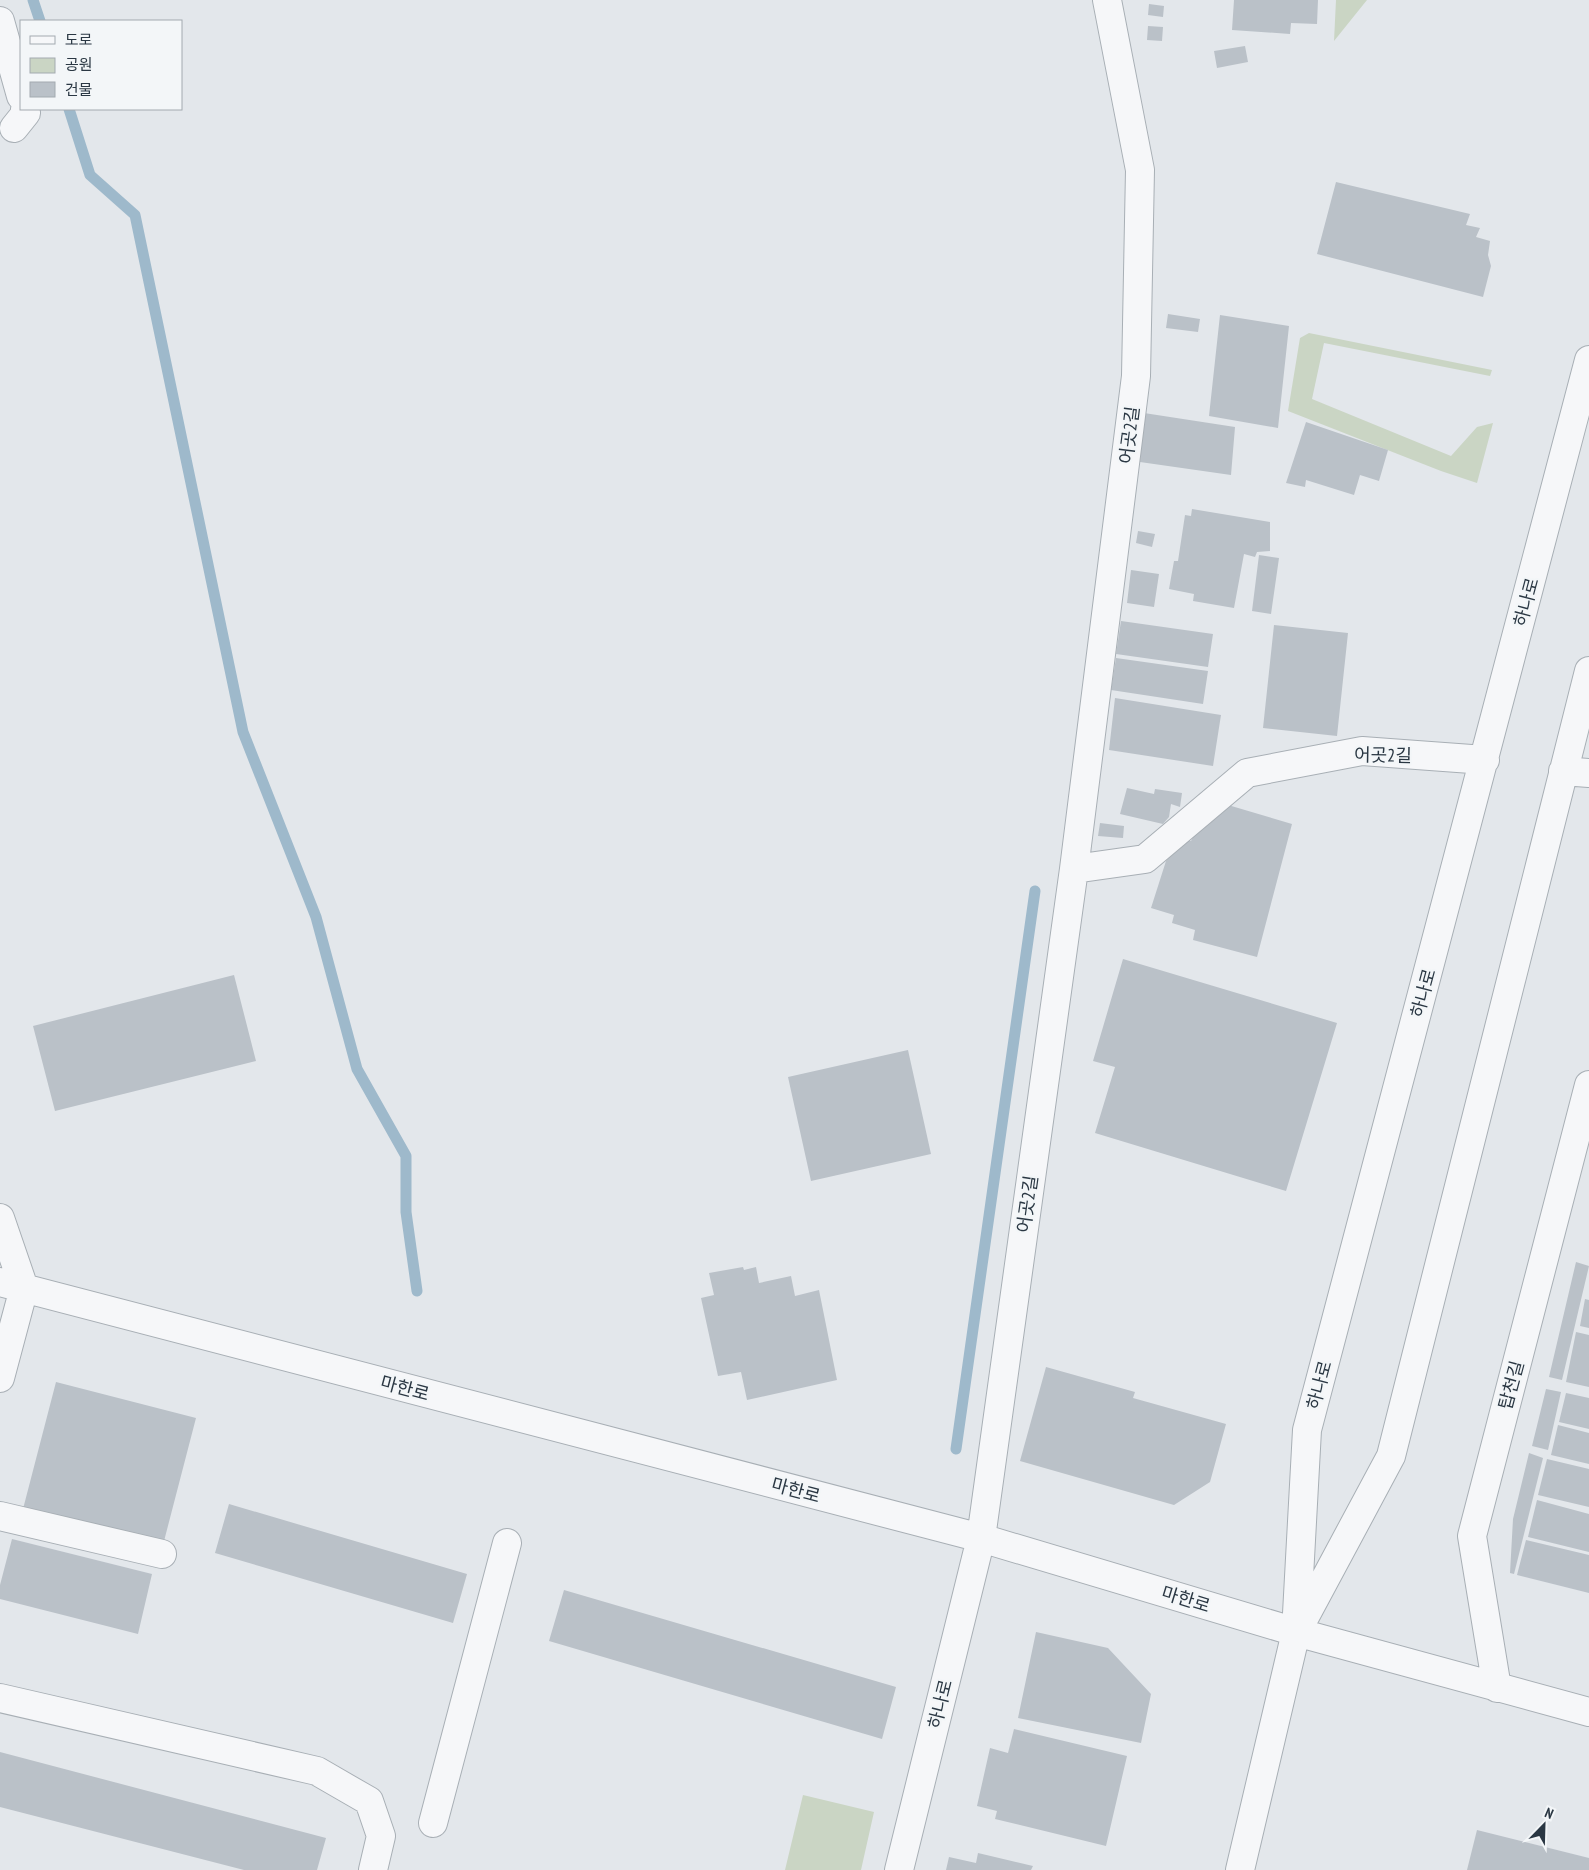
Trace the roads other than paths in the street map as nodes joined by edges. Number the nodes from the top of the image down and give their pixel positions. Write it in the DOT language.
graph roads {
  1 [pos="1107,0"];
  2 [pos="0,21"];
  3 [pos="20,92"];
  4 [pos="1589,360"];
  5 [pos="1589,671"];
  6 [pos="1485,760"];
  7 [pos="1576,772"];
  8 [pos="1074,869"];
  9 [pos="1589,1084"];
  10 [pos="0,1218"];
  11 [pos="12,1285"];
  12 [pos="0,1378"];
  13 [pos="0,1516"];
  14 [pos="981,1538"];
  15 [pos="507,1543"];
  16 [pos="162,1554"];
  17 [pos="1296,1632"];
  18 [pos="1497,1688"];
  19 [pos="0,1698"];
  20 [pos="1589,1712"];
  21 [pos="433,1823"];
  22 [pos="373,1870"];
  23 [pos="899,1870"];
  24 [pos="1240,1870"];
  1 -- 8 [label="street, 어곳2길"];
  2 -- 3 [label="street"];
  4 -- 6 [label="street, 하나로"];
  5 -- 7 [label="street, 하나로"];
  6 -- 8 [label="street, 어곳2길"];
  6 -- 17 [label="street, 하나로"];
  7 -- 17 [label="street, 하나로"];
  8 -- 14 [label="street, 어곳2길"];
  9 -- 18 [label="street, 탑천길"];
  10 -- 11 [label="street"];
  11 -- 12 [label="street"];
  11 -- 14 [label="street, 마한로"];
  13 -- 16 [label="street"];
  14 -- 17 [label="street, 마한로"];
  14 -- 23 [label="street, 하나로"];
  15 -- 21 [label="street"];
  17 -- 18 [label="street, 마한로"];
  17 -- 24 [label="street, 하나로"];
  18 -- 20 [label="street, 마한로"];
  19 -- 22 [label="street"];
}
